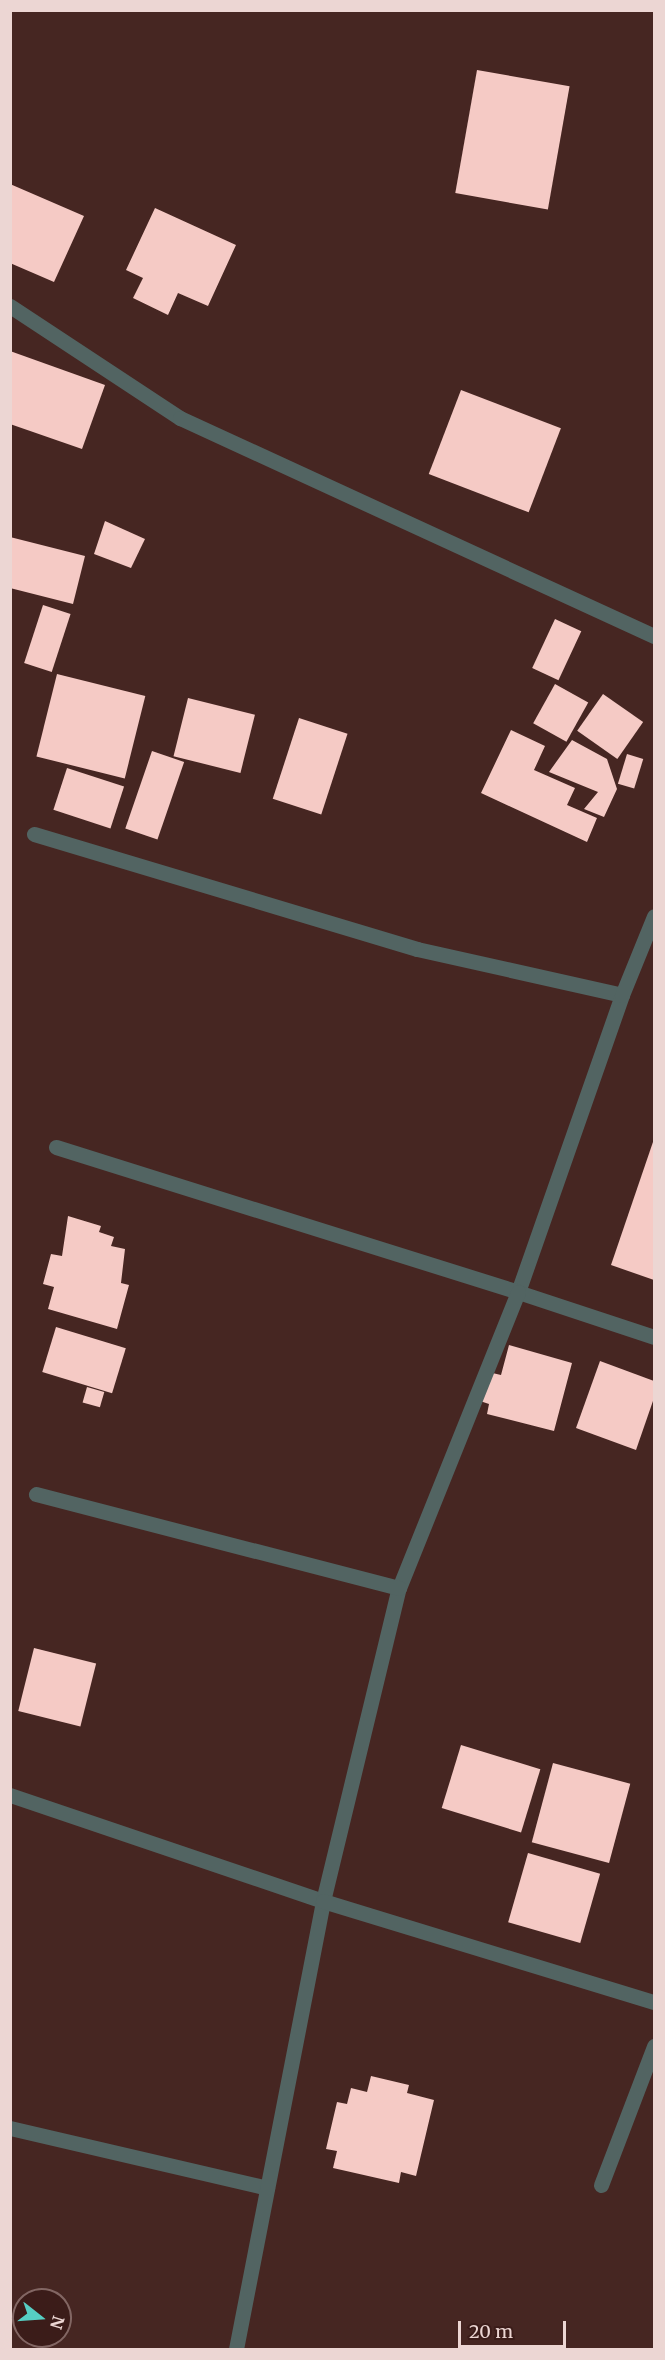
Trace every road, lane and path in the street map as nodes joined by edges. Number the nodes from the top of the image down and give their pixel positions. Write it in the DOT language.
graph roads {
  1 [pos="10,306"];
  2 [pos="654,636"];
  3 [pos="34,834"];
  4 [pos="654,916"];
  5 [pos="622,995"];
  6 [pos="56,1147"];
  7 [pos="518,1292"];
  8 [pos="654,1337"];
  9 [pos="36,1494"];
  10 [pos="399,1588"];
  11 [pos="10,1795"];
  12 [pos="323,1900"];
  13 [pos="654,2002"];
  14 [pos="654,2046"];
  15 [pos="10,2128"];
  16 [pos="601,2185"];
  17 [pos="267,2188"];
  18 [pos="236,2349"];
  1 -- 2 [label="street"];
  3 -- 5 [label="street"];
  4 -- 5 [label="street"];
  5 -- 7 [label="street"];
  6 -- 7 [label="street"];
  7 -- 8 [label="street"];
  7 -- 10 [label="street"];
  9 -- 10 [label="street"];
  10 -- 12 [label="street"];
  11 -- 12 [label="street"];
  12 -- 13 [label="street"];
  12 -- 17 [label="street"];
  14 -- 16 [label="street"];
  15 -- 17 [label="street"];
  17 -- 18 [label="street"];
}
